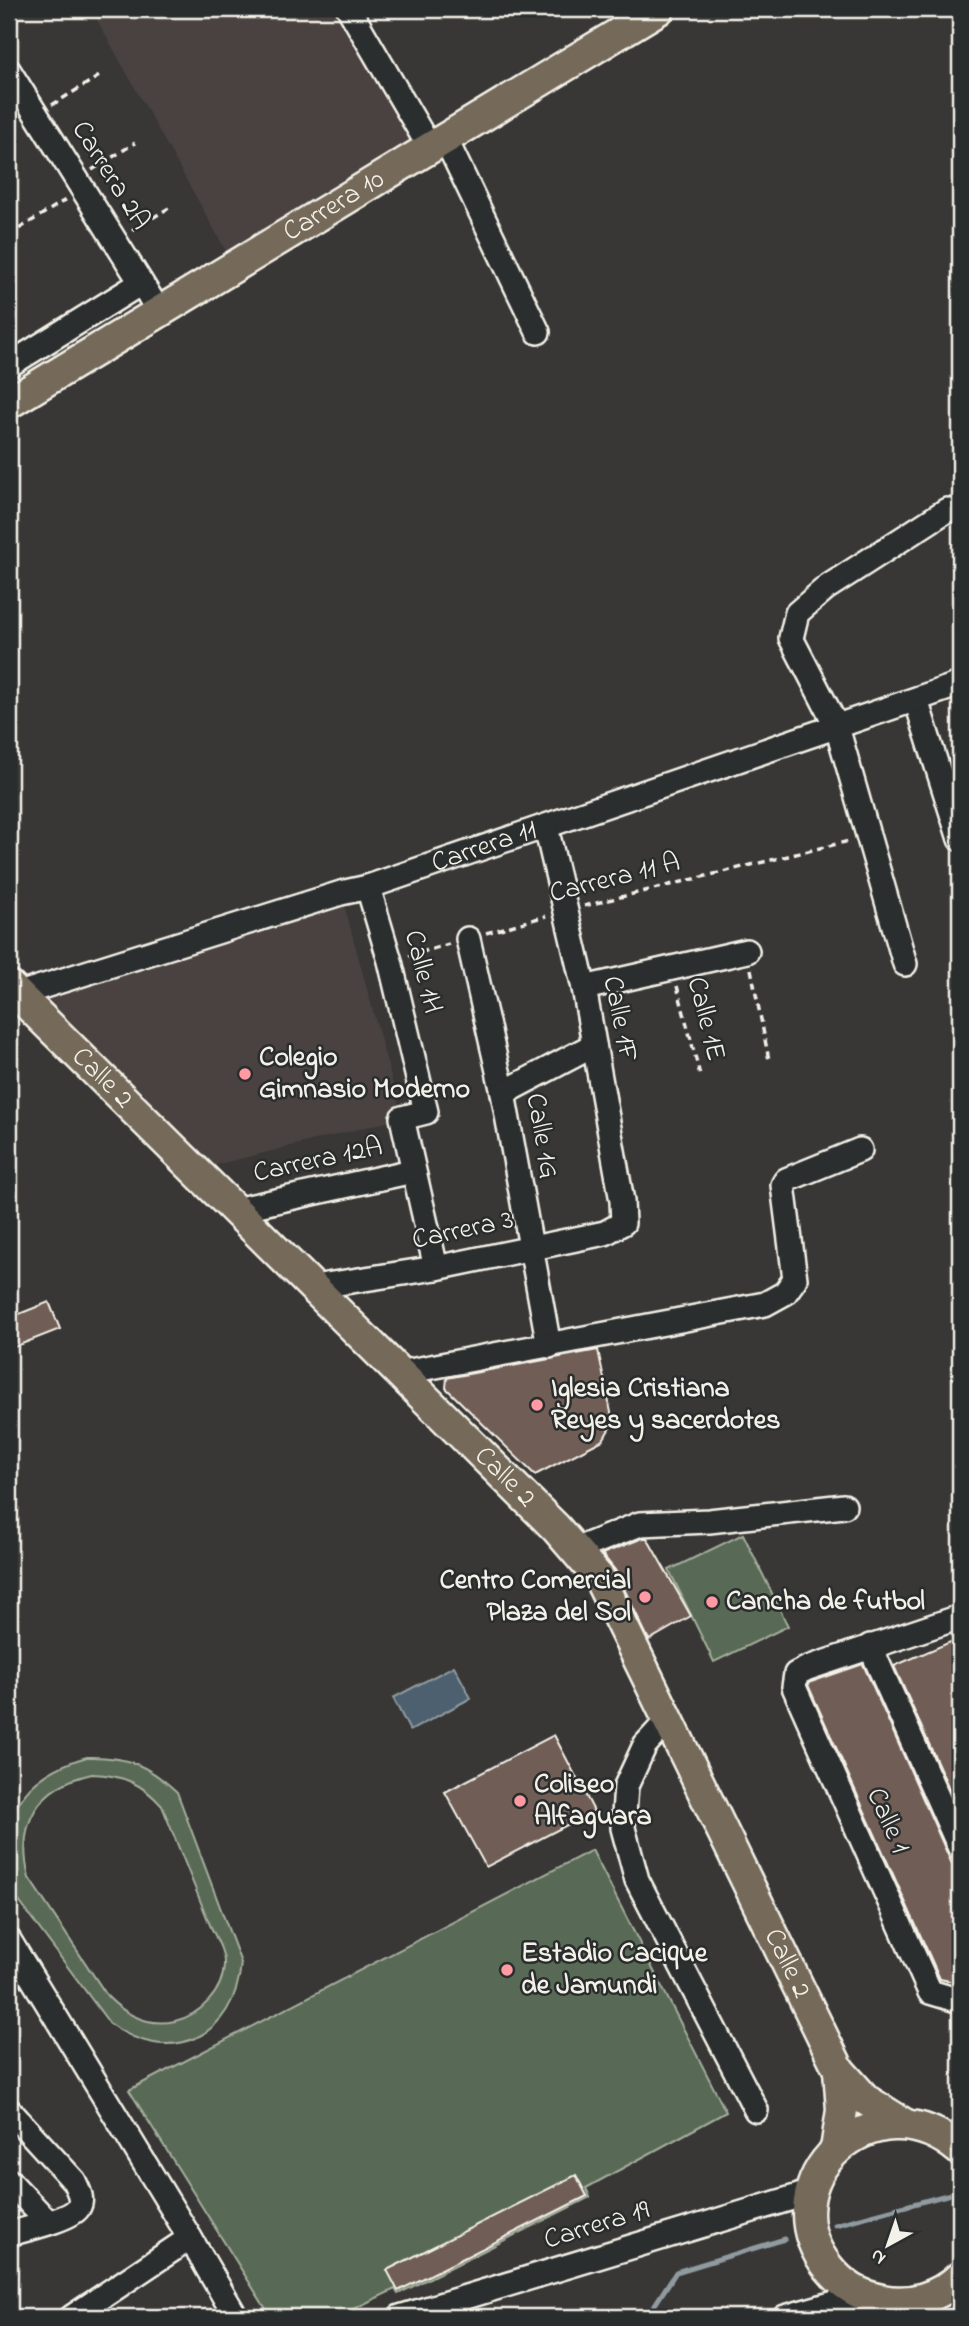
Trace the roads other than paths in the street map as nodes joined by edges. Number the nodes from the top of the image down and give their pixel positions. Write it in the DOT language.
graph roads {
  1 [pos="349,9"];
  2 [pos="659,9"];
  3 [pos="9,71"];
  4 [pos="438,143"];
  5 [pos="141,283"];
  6 [pos="160,313"];
  7 [pos="538,332"];
  8 [pos="9,365"];
  9 [pos="9,404"];
  10 [pos="947,510"];
  11 [pos="960,684"];
  12 [pos="915,700"];
  13 [pos="837,727"];
  14 [pos="547,827"];
  15 [pos="960,839"];
  16 [pos="368,887"];
  17 [pos="468,939"];
  18 [pos="747,951"];
  19 [pos="905,964"];
  20 [pos="584,988"];
  21 [pos="12,995"];
  22 [pos="594,1045"];
  23 [pos="503,1093"];
  24 [pos="860,1150"];
  25 [pos="413,1171"];
  26 [pos="235,1210"];
  27 [pos="623,1223"];
  28 [pos="531,1247"];
  29 [pos="436,1268"];
  30 [pos="313,1287"];
  31 [pos="549,1346"];
  32 [pos="399,1373"];
  33 [pos="844,1506"];
  34 [pos="575,1550"];
  35 [pos="959,1621"];
  36 [pos="870,1646"];
  37 [pos="669,1718"];
  38 [pos="960,1848"];
  39 [pos="9,1940"];
  40 [pos="960,2001"];
  41 [pos="839,2070"];
  42 [pos="9,2110"];
  43 [pos="756,2110"];
  44 [pos="906,2125"];
  45 [pos="960,2149"];
  46 [pos="836,2150"];
  47 [pos="9,2181"];
  48 [pos="812,2192"];
  49 [pos="48,2221"];
  50 [pos="9,2234"];
  51 [pos="190,2238"];
  52 [pos="960,2277"];
  53 [pos="863,2295"];
  54 [pos="893,2302"];
  55 [pos="72,2317"];
  56 [pos="236,2317"];
  57 [pos="400,2317"];
  58 [pos="785,2317"];
  59 [pos="923,2317"];
  1 -- 4 [label="street"];
  2 -- 4 [label="main road, Carrera 10"];
  3 -- 5 [label="street, Carrera 2A"];
  4 -- 6 [label="main road, Carrera 10"];
  4 -- 7 [label="street"];
  5 -- 6 [label="street, Carrera 2A"];
  5 -- 8 [label="street"];
  6 -- 9 [label="main road, Carrera 10"];
  10 -- 13 [label="street"];
  11 -- 12 [label="street, Carrera 11"];
  12 -- 13 [label="street, Carrera 11"];
  12 -- 15 [label="street"];
  13 -- 14 [label="street, Carrera 11"];
  13 -- 19 [label="street"];
  14 -- 16 [label="street, Carrera 11"];
  14 -- 20 [label="street, Calle 1F"];
  16 -- 21 [label="street, Carrera 11"];
  16 -- 25 [label="street, Calle 1H"];
  17 -- 23 [label="street, Calle 1G"];
  18 -- 20 [label="street"];
  20 -- 22 [label="street, Calle 1F"];
  21 -- 26 [label="main road, Calle 2"];
  22 -- 23 [label="street"];
  22 -- 27 [label="street, Calle 1F"];
  23 -- 28 [label="street, Calle 1G"];
  24 -- 31 [label="street"];
  25 -- 26 [label="street, Carrera 12A"];
  25 -- 29 [label="street"];
  26 -- 30 [label="main road, Calle 2"];
  27 -- 28 [label="street, Carrera 3"];
  28 -- 29 [label="street, Carrera 3"];
  28 -- 31 [label="street, Calle 1G"];
  29 -- 30 [label="street, Carrera 3"];
  30 -- 32 [label="main road, Calle 2"];
  31 -- 32 [label="street"];
  32 -- 34 [label="main road, Calle 2"];
  33 -- 34 [label="street"];
  34 -- 37 [label="main road, Calle 2"];
  35 -- 36 [label="street"];
  36 -- 38 [label="street"];
  36 -- 40 [label="street, Calle 1"];
  37 -- 41 [label="main road, Calle 2"];
  37 -- 43 [label="street"];
  39 -- 51 [label="street"];
  41 -- 44 [label="main road, Calle 2"];
  41 -- 46 [label="main road, Calle 2"];
  42 -- 49 [label="street"];
  44 -- 45 [label="main road"];
  44 -- 46 [label="main road"];
  46 -- 48 [label="main road"];
  47 -- 49 [label="street"];
  48 -- 53 [label="main road"];
  48 -- 57 [label="street, Carrera 19"];
  49 -- 50 [label="street"];
  51 -- 55 [label="street"];
  51 -- 56 [label="street"];
  52 -- 54 [label="main road"];
  53 -- 54 [label="main road"];
  53 -- 58 [label="street"];
  54 -- 59 [label="main road"];
}
